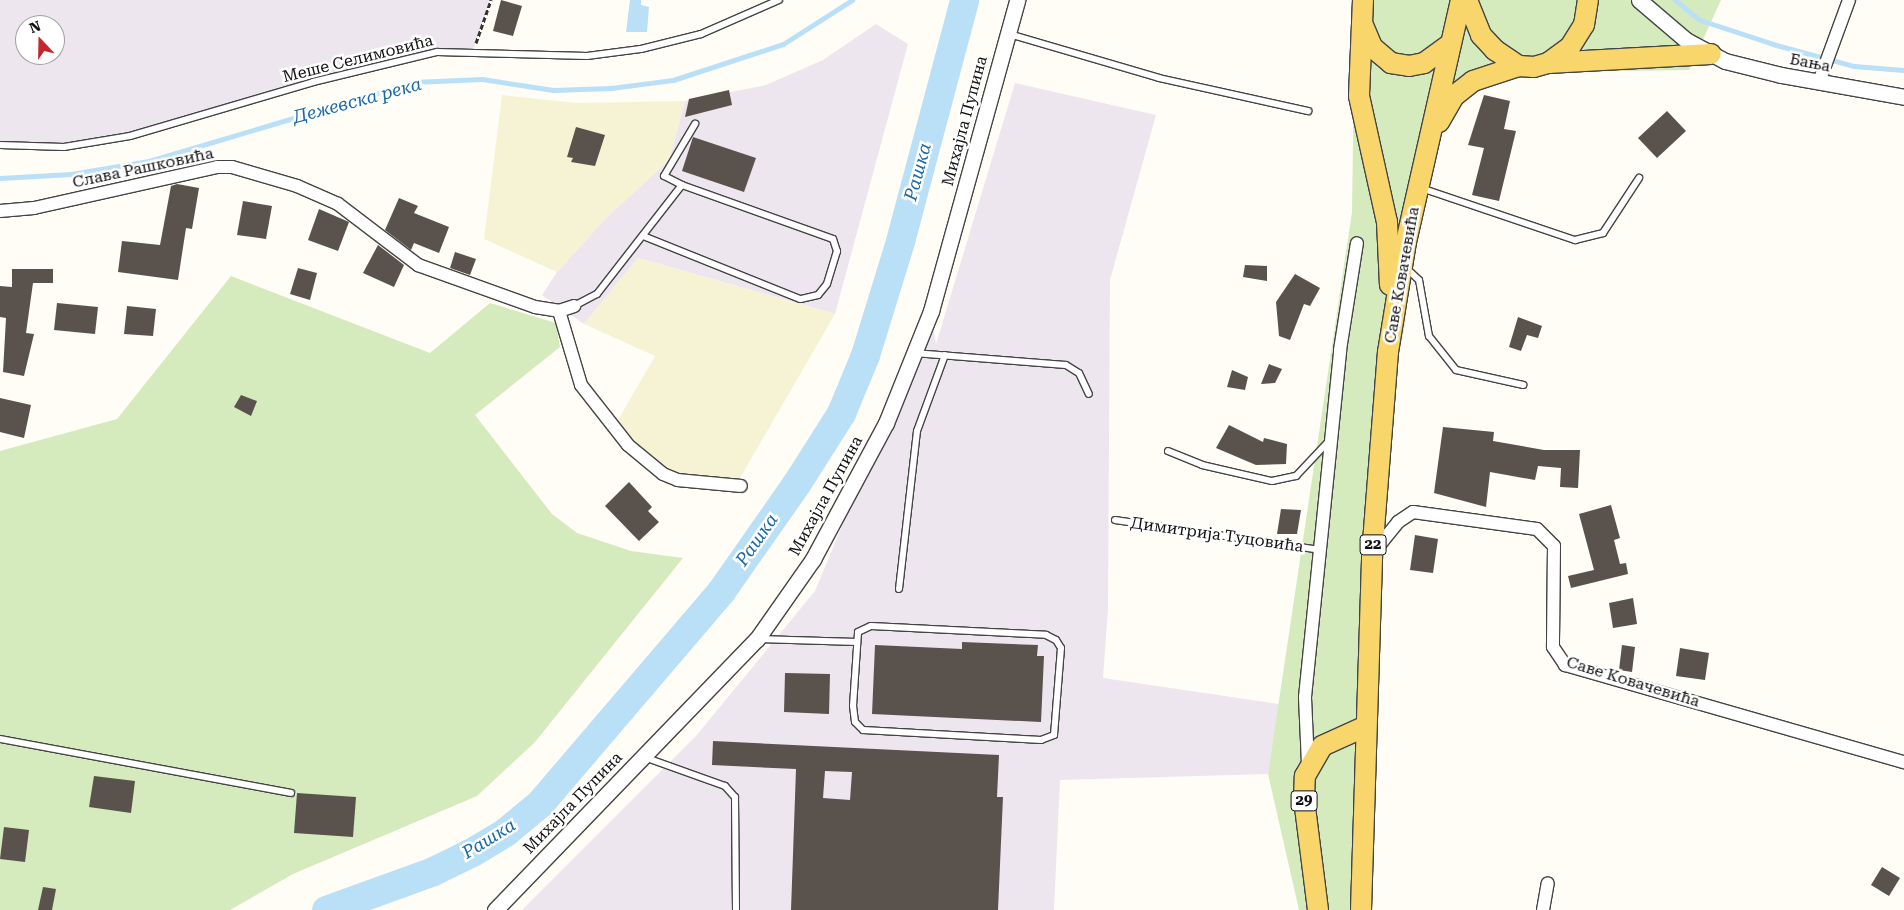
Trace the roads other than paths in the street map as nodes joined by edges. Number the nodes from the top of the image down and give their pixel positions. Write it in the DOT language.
graph roads {
  1 [pos="779,0"];
  2 [pos="1017,0"];
  3 [pos="1461,0"];
  4 [pos="1467,0"];
  5 [pos="1588,0"];
  6 [pos="1639,0"];
  7 [pos="1849,0"];
  8 [pos="1362,9"];
  9 [pos="1007,34"];
  10 [pos="1449,45"];
  11 [pos="1710,54"];
  12 [pos="1548,63"];
  13 [pos="1519,66"];
  14 [pos="1819,82"];
  15 [pos="1904,97"];
  16 [pos="1308,111"];
  17 [pos="695,124"];
  18 [pos="0,145"];
  19 [pos="1425,156"];
  20 [pos="1639,178"];
  21 [pos="682,185"];
  22 [pos="1418,186"];
  23 [pos="0,211"];
  24 [pos="643,236"];
  25 [pos="1357,243"];
  26 [pos="1402,265"];
  27 [pos="574,306"];
  28 [pos="559,311"];
  29 [pos="1392,329"];
  30 [pos="914,353"];
  31 [pos="945,355"];
  32 [pos="1523,385"];
  33 [pos="1089,394"];
  34 [pos="1331,438"];
  35 [pos="1168,452"];
  36 [pos="742,486"];
  37 [pos="1115,520"];
  38 [pos="1320,550"];
  39 [pos="1372,555"];
  40 [pos="899,589"];
  41 [pos="757,639"];
  42 [pos="857,642"];
  43 [pos="1366,726"];
  44 [pos="0,739"];
  45 [pos="643,756"];
  46 [pos="1904,762"];
  47 [pos="1308,764"];
  48 [pos="291,793"];
  49 [pos="1548,883"];
  50 [pos="495,910"];
  51 [pos="736,910"];
  52 [pos="1318,910"];
  53 [pos="1362,910"];
  54 [pos="1543,910"];
  1 -- 18 [label="lane, Меше Селимовића"];
  2 -- 9 [label="street, Михајла Пупина"];
  3 -- 10 [label="main road, Саве Ковачевића / 22"];
  4 -- 13 [label="main road"];
  5 -- 12 [label="main road"];
  6 -- 11 [label="street, Бања"];
  7 -- 14 [label="street, Бања"];
  8 -- 10 [label="main road"];
  8 -- 29 [label="main road"];
  9 -- 16 [label="lane"];
  9 -- 30 [label="street, Михајла Пупина"];
  10 -- 19 [label="main road, Саве Ковачевића / 22"];
  11 -- 12 [label="main road"];
  11 -- 14 [label="street, Бања"];
  12 -- 13 [label="main road"];
  13 -- 19 [label="main road"];
  14 -- 15 [label="street, Бања"];
  17 -- 21 [label="lane"];
  19 -- 22 [label="main road, Саве Ковачевића / 22"];
  20 -- 22 [label="lane"];
  21 -- 24 [label="lane"];
  21 -- 24 [label="lane"];
  22 -- 26 [label="main road, Саве Ковачевића / 22"];
  23 -- 28 [label="street, Слава Рашковића"];
  24 -- 27 [label="lane"];
  25 -- 34 [label="street, Димитрија Туцовића"];
  26 -- 29 [label="main road, Саве Ковачевића / 22"];
  26 -- 32 [label="lane"];
  27 -- 28 [label="street, Слава Рашковића"];
  28 -- 36 [label="street"];
  29 -- 39 [label="main road, Саве Ковачевића / 22"];
  30 -- 31 [label="lane"];
  30 -- 41 [label="street, Михајла Пупина"];
  31 -- 33 [label="lane"];
  31 -- 40 [label="lane"];
  34 -- 35 [label="lane"];
  34 -- 38 [label="street, Димитрија Туцовића"];
  37 -- 38 [label="lane, Димитрија Туцовића"];
  38 -- 47 [label="street, Димитрија Туцовића"];
  39 -- 43 [label="main road, Саве Ковачевића / 22"];
  39 -- 46 [label="street, Саве Ковачевића"];
  41 -- 42 [label="lane"];
  41 -- 45 [label="street, Михајла Пупина"];
  42 -- 42 [label="lane"];
  43 -- 47 [label="main road, 29"];
  43 -- 53 [label="main road, Саве Ковачевића / 22"];
  44 -- 48 [label="lane"];
  45 -- 50 [label="street, Михајла Пупина"];
  45 -- 51 [label="lane"];
  47 -- 52 [label="main road, Димитрија Туцовића / 29"];
  49 -- 54 [label="street"];
}
